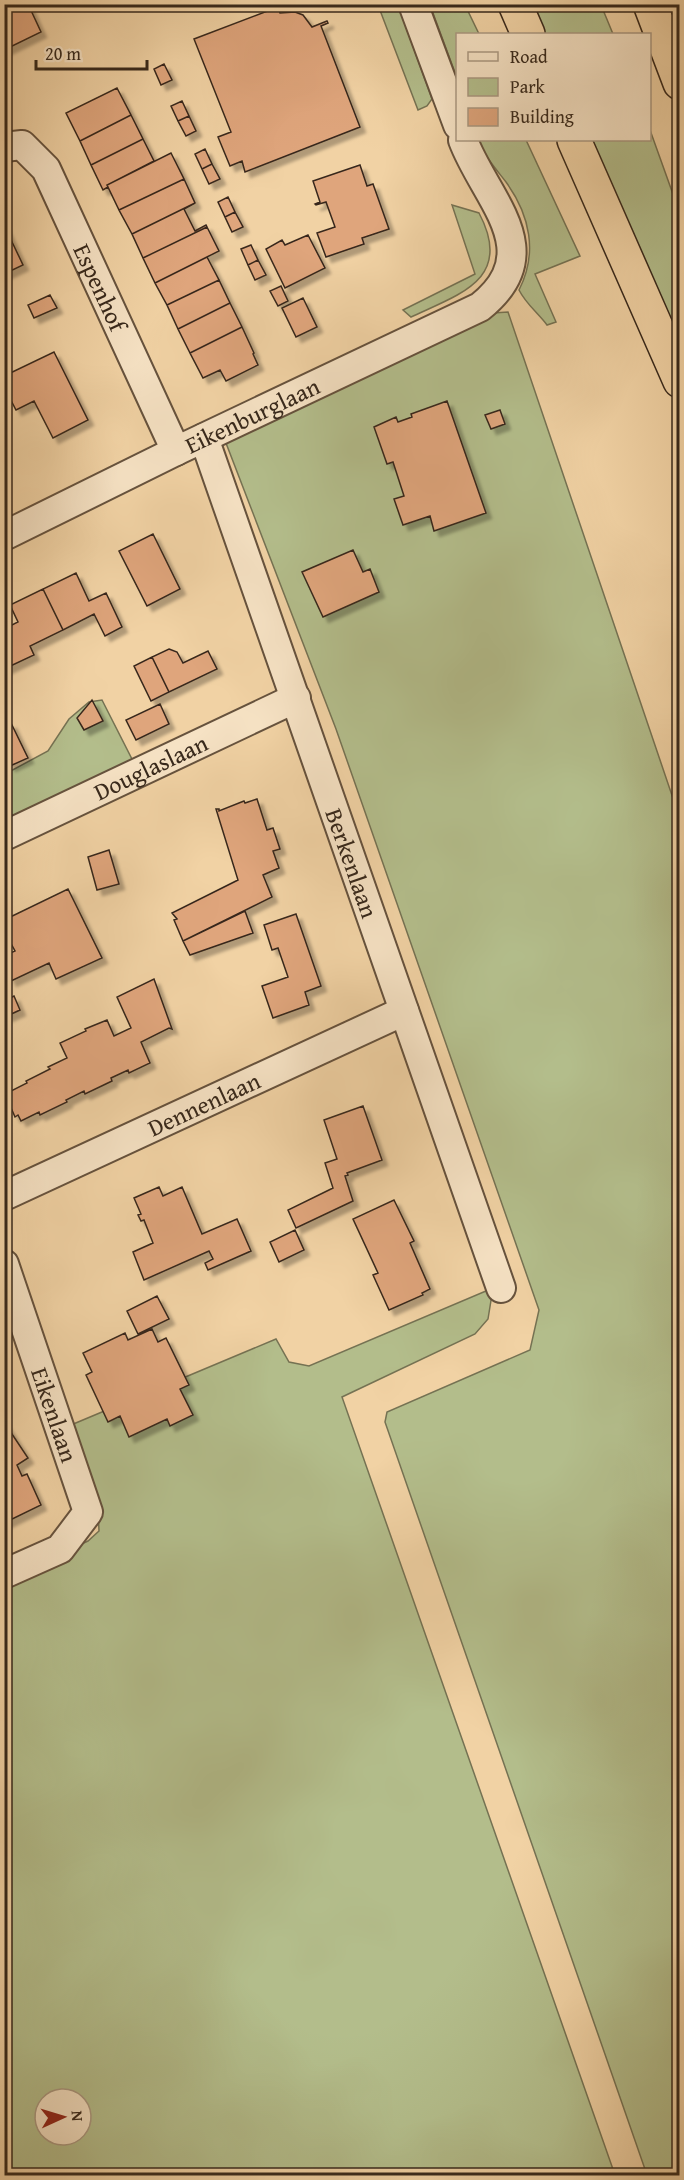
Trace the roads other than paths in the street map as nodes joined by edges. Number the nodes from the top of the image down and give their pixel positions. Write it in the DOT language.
graph roads {
  1 [pos="413,4"];
  2 [pos="515,4"];
  3 [pos="650,4"];
  4 [pos="528,33"];
  5 [pos="680,83"];
  6 [pos="456,120"];
  7 [pos="463,141"];
  8 [pos="574,141"];
  9 [pos="4,147"];
  10 [pos="680,381"];
  11 [pos="204,438"];
  12 [pos="176,451"];
  13 [pos="4,536"];
  14 [pos="296,698"];
  15 [pos="4,836"];
  16 [pos="405,1011"];
  17 [pos="4,1196"];
  18 [pos="4,1264"];
  19 [pos="501,1288"];
  20 [pos="4,1574"];
  1 -- 6 [label="street"];
  2 -- 4 [label="highway"];
  3 -- 5 [label="highway"];
  7 -- 11 [label="street, Eikenburglaan"];
  8 -- 10 [label="highway"];
  9 -- 12 [label="street, Espenhof"];
  11 -- 12 [label="street, Eikenburglaan"];
  11 -- 14 [label="street, Berkenlaan"];
  12 -- 13 [label="street, Eikenburglaan"];
  14 -- 15 [label="street, Douglaslaan"];
  14 -- 16 [label="street, Berkenlaan"];
  16 -- 17 [label="street, Dennenlaan"];
  16 -- 19 [label="street, Berkenlaan"];
  18 -- 20 [label="street, Eikenlaan"];
}
